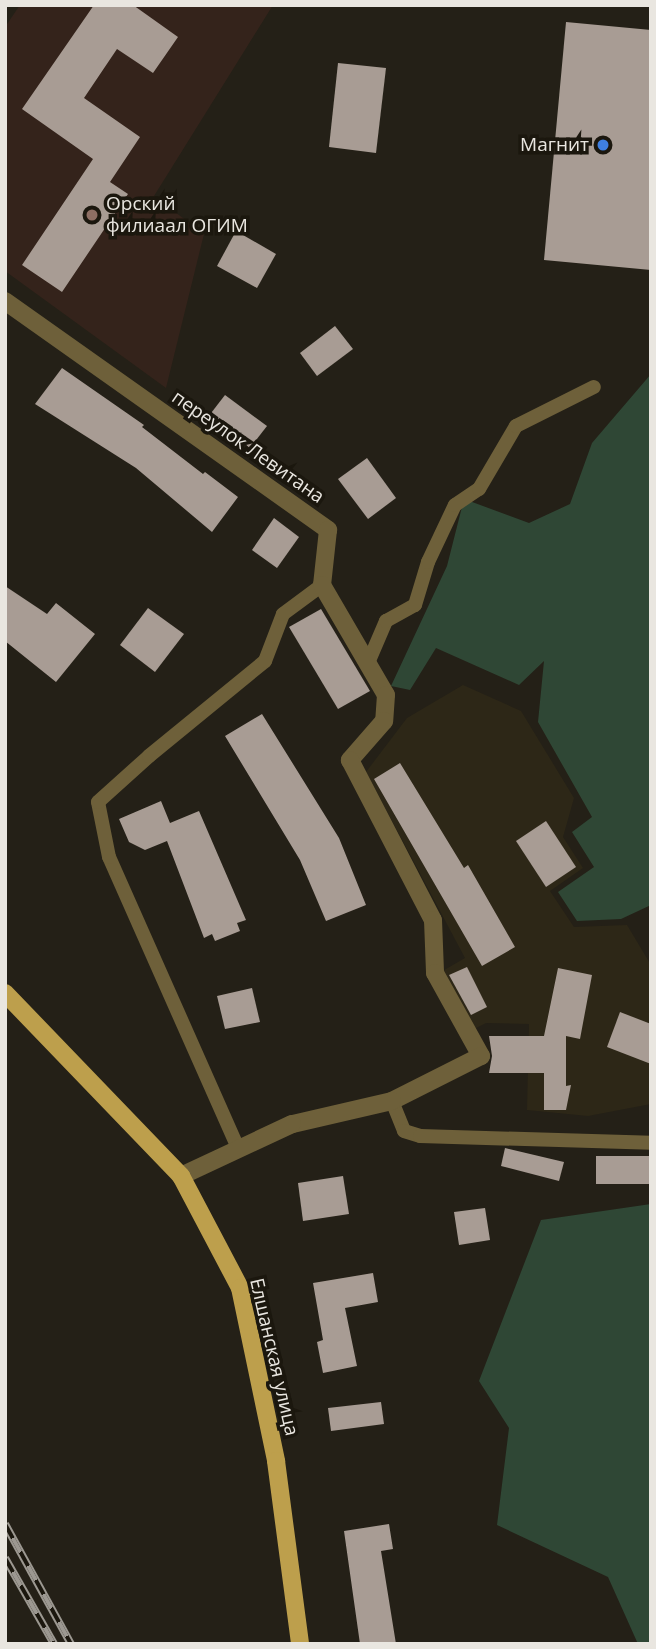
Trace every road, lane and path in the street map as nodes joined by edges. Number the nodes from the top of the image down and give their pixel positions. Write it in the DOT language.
graph roads {
  1 [pos="5,301"];
  2 [pos="594,387"];
  3 [pos="322,585"];
  4 [pos="368,663"];
  5 [pos="5,993"];
  6 [pos="392,1101"];
  7 [pos="651,1143"];
  8 [pos="237,1148"];
  9 [pos="181,1176"];
  10 [pos="300,1644"];
  1 -- 3 [label="street, переулок Левитана"];
  2 -- 4 [label="lane"];
  3 -- 4 [label="street"];
  3 -- 8 [label="lane"];
  4 -- 6 [label="street"];
  5 -- 9 [label="main road, Елшанская улица"];
  6 -- 7 [label="lane"];
  6 -- 8 [label="street"];
  8 -- 9 [label="street"];
  9 -- 10 [label="main road, Елшанская улица"];
}
